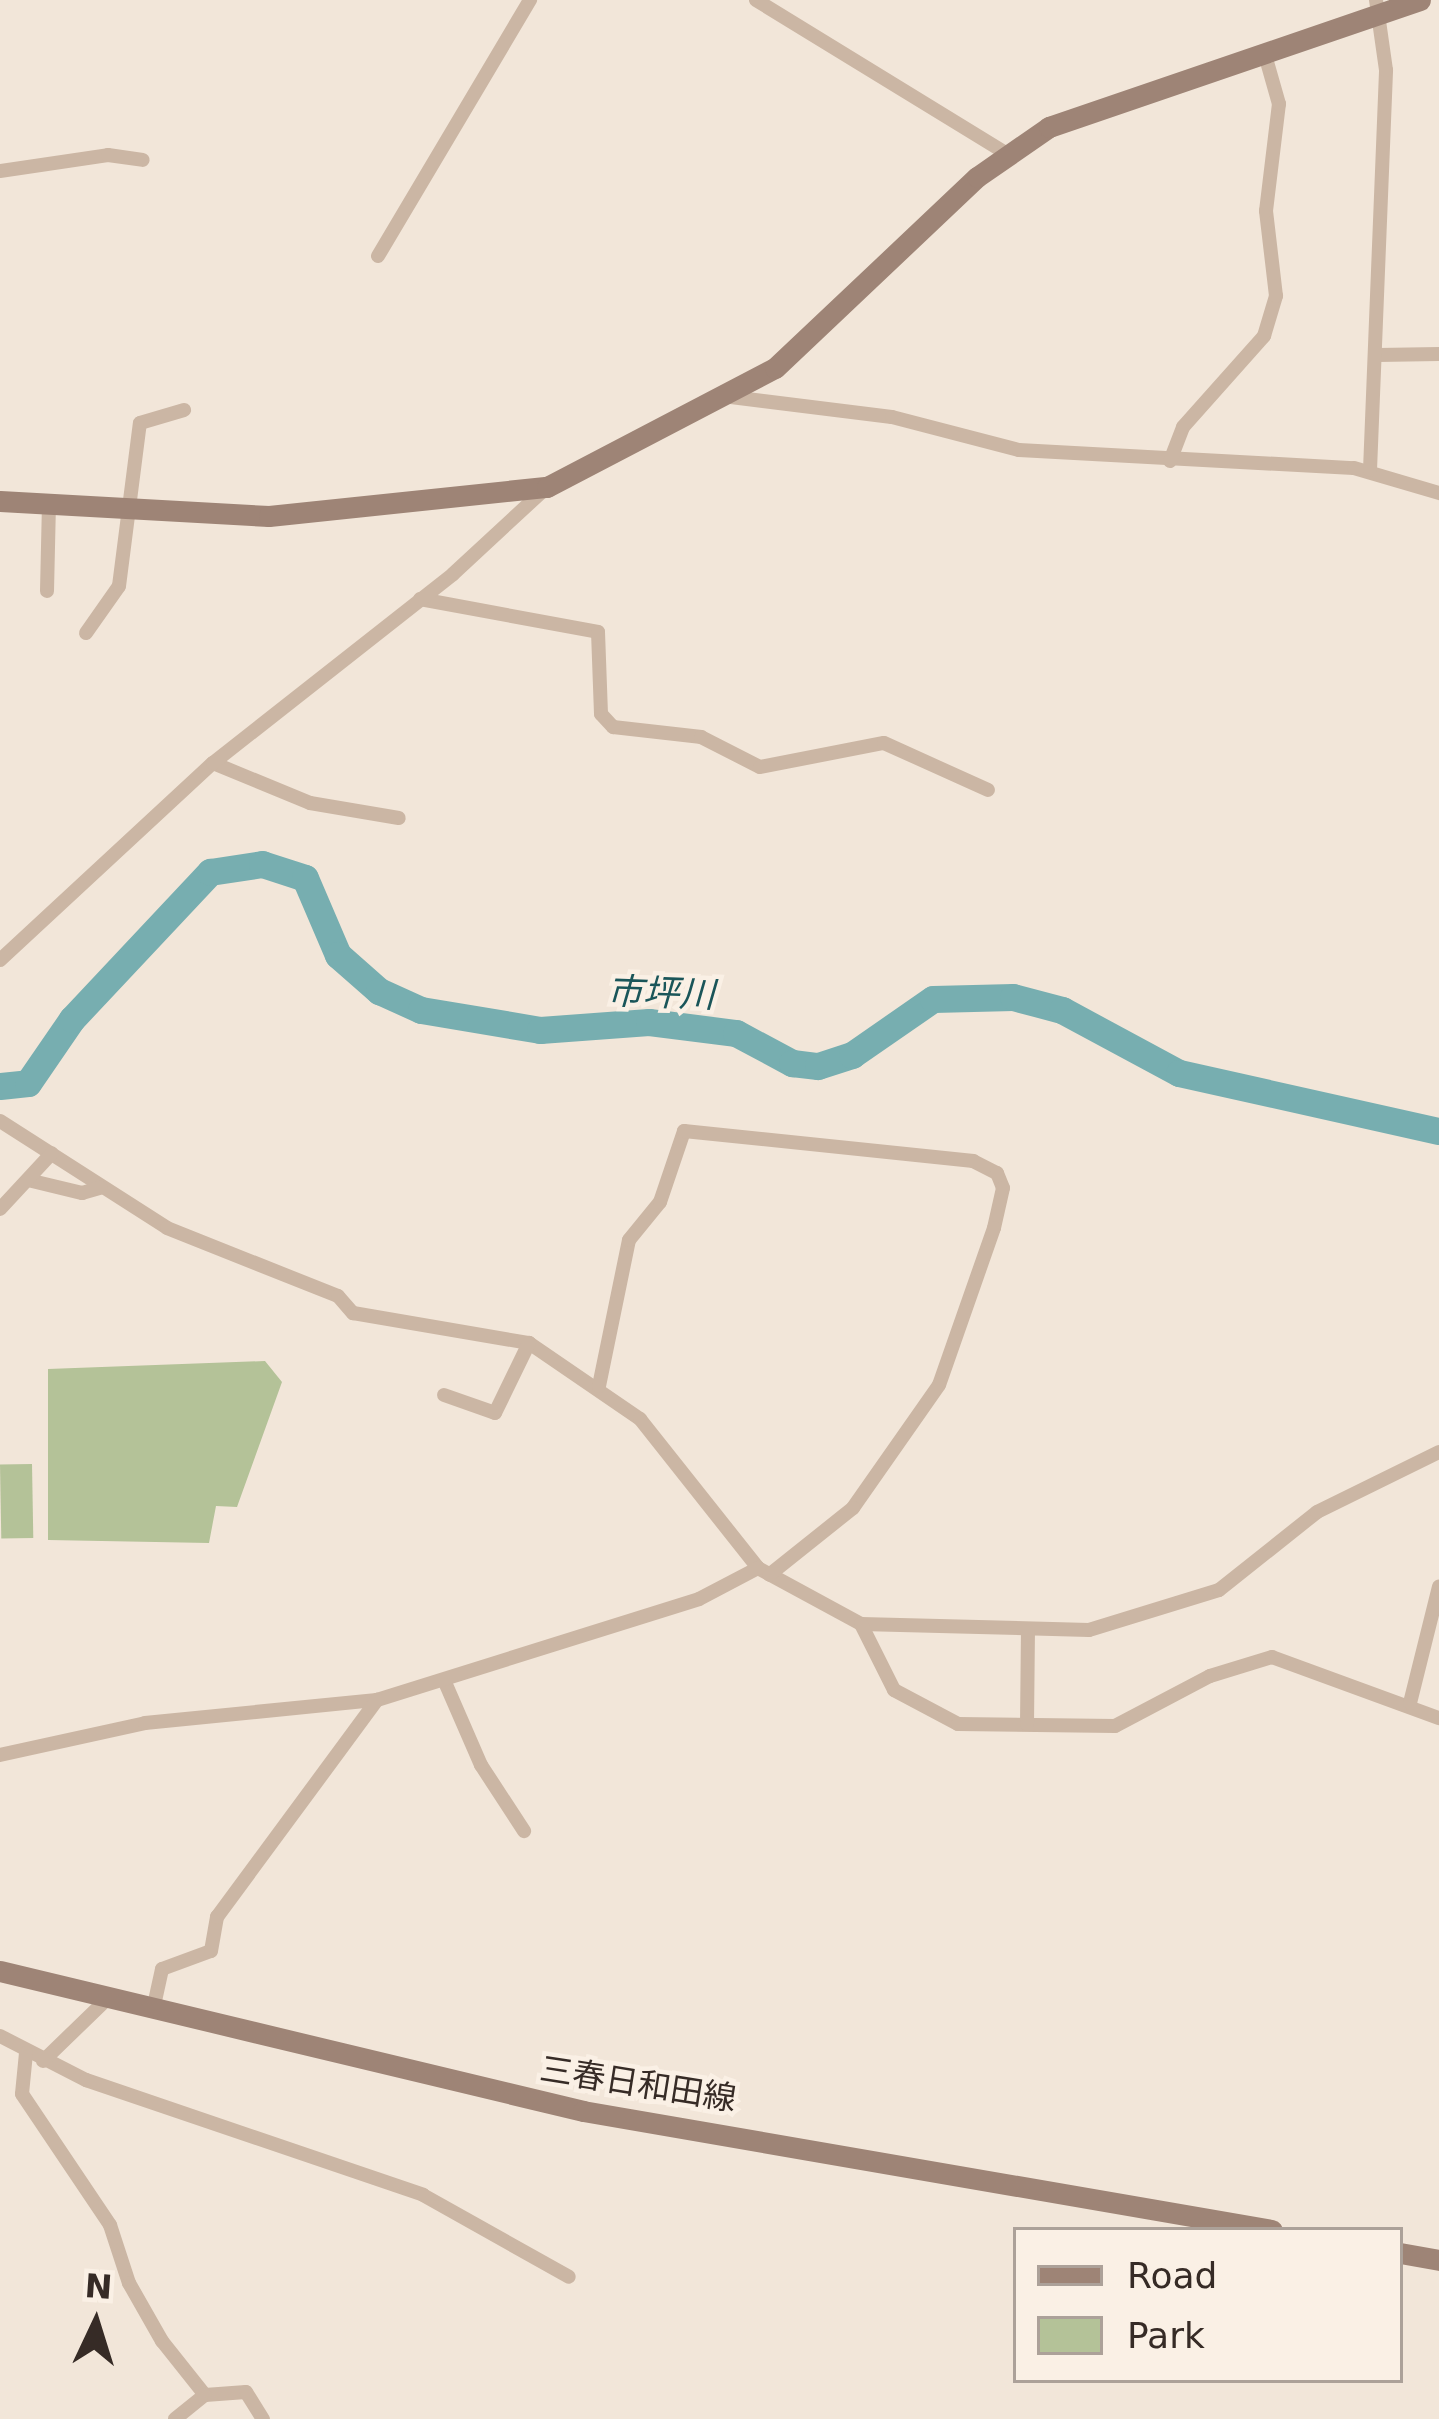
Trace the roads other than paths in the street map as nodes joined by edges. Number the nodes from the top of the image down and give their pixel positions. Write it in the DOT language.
graph roads {
  1 [pos="530,0"];
  2 [pos="757,0"];
  3 [pos="1420,0"];
  4 [pos="1377,8"];
  5 [pos="1265,55"];
  6 [pos="1007,154"];
  7 [pos="143,160"];
  8 [pos="0,170"];
  9 [pos="378,256"];
  10 [pos="1439,354"];
  11 [pos="1378,355"];
  12 [pos="723,396"];
  13 [pos="184,410"];
  14 [pos="1170,461"];
  15 [pos="1370,470"];
  16 [pos="547,487"];
  17 [pos="1439,493"];
  18 [pos="0,501"];
  19 [pos="49,504"];
  20 [pos="134,510"];
  21 [pos="47,591"];
  22 [pos="420,598"];
  23 [pos="86,633"];
  24 [pos="213,763"];
  25 [pos="988,790"];
  26 [pos="400,818"];
  27 [pos="0,960"];
  28 [pos="0,1121"];
  29 [pos="52,1153"];
  30 [pos="28,1180"];
  31 [pos="100,1188"];
  32 [pos="0,1209"];
  33 [pos="529,1343"];
  34 [pos="599,1386"];
  35 [pos="445,1395"];
  36 [pos="1439,1452"];
  37 [pos="764,1571"];
  38 [pos="1439,1587"];
  39 [pos="861,1624"];
  40 [pos="1028,1631"];
  41 [pos="444,1679"];
  42 [pos="377,1700"];
  43 [pos="1409,1703"];
  44 [pos="1439,1718"];
  45 [pos="1027,1724"];
  46 [pos="0,1755"];
  47 [pos="524,1831"];
  48 [pos="0,1971"];
  49 [pos="108,1998"];
  50 [pos="154,2010"];
  51 [pos="0,2036"];
  52 [pos="26,2054"];
  53 [pos="43,2061"];
  54 [pos="1255,2227"];
  55 [pos="1403,2254"];
  56 [pos="1439,2260"];
  57 [pos="569,2277"];
  58 [pos="205,2395"];
  59 [pos="175,2419"];
  60 [pos="263,2419"];
  1 -- 9 [label="street"];
  2 -- 6 [label="street"];
  3 -- 4 [label="street"];
  4 -- 5 [label="street"];
  4 -- 11 [label="street"];
  5 -- 6 [label="street"];
  5 -- 14 [label="street"];
  6 -- 12 [label="street"];
  7 -- 8 [label="street"];
  10 -- 11 [label="street"];
  11 -- 15 [label="street"];
  12 -- 14 [label="street"];
  12 -- 16 [label="street"];
  13 -- 20 [label="street"];
  14 -- 15 [label="street"];
  15 -- 17 [label="street"];
  16 -- 20 [label="street"];
  16 -- 22 [label="street"];
  18 -- 19 [label="street"];
  19 -- 20 [label="street"];
  19 -- 21 [label="street"];
  20 -- 23 [label="street"];
  22 -- 24 [label="street"];
  22 -- 25 [label="street"];
  24 -- 26 [label="street"];
  24 -- 27 [label="street"];
  28 -- 29 [label="street"];
  29 -- 30 [label="street"];
  29 -- 31 [label="street"];
  30 -- 31 [label="street"];
  30 -- 32 [label="street"];
  31 -- 33 [label="street"];
  33 -- 34 [label="street"];
  33 -- 35 [label="street"];
  34 -- 37 [label="street"];
  34 -- 37 [label="street"];
  36 -- 40 [label="street"];
  37 -- 39 [label="street"];
  37 -- 41 [label="street"];
  38 -- 43 [label="street"];
  39 -- 40 [label="street"];
  39 -- 45 [label="street"];
  40 -- 45 [label="street"];
  41 -- 42 [label="street"];
  41 -- 47 [label="street"];
  42 -- 46 [label="street"];
  42 -- 50 [label="street"];
  43 -- 44 [label="street"];
  43 -- 45 [label="street"];
  48 -- 49 [label="street, 三春日和田線"];
  49 -- 50 [label="street, 三春日和田線"];
  49 -- 53 [label="street"];
  50 -- 54 [label="street, 三春日和田線"];
  51 -- 52 [label="street"];
  52 -- 53 [label="street"];
  52 -- 58 [label="street"];
  53 -- 57 [label="street"];
  55 -- 56 [label="street"];
  58 -- 59 [label="street"];
  58 -- 60 [label="street"];
}
